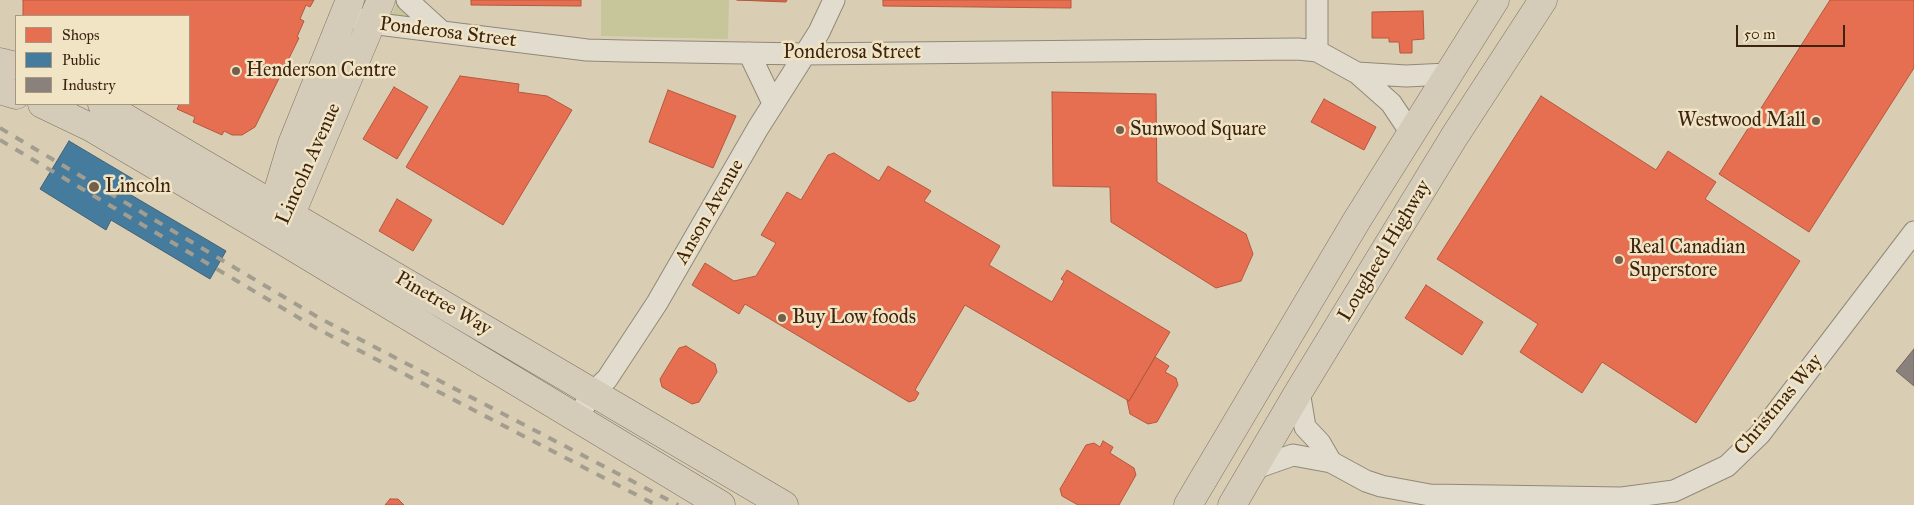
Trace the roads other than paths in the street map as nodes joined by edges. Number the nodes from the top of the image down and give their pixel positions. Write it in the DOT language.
graph roads {
  1 [pos="407,0"];
  2 [pos="834,0"];
  3 [pos="1317,0"];
  4 [pos="1495,0"];
  5 [pos="1543,0"];
  6 [pos="347,7"];
  7 [pos="376,12"];
  8 [pos="441,31"];
  9 [pos="1317,51"];
  10 [pos="748,53"];
  11 [pos="804,54"];
  12 [pos="0,62"];
  13 [pos="15,66"];
  14 [pos="1357,73"];
  15 [pos="1448,74"];
  16 [pos="0,90"];
  17 [pos="15,95"];
  18 [pos="773,103"];
  19 [pos="44,105"];
  20 [pos="104,105"];
  21 [pos="1411,133"];
  22 [pos="283,210"];
  23 [pos="1914,232"];
  24 [pos="275,236"];
  25 [pos="603,391"];
  26 [pos="1299,391"];
  27 [pos="586,424"];
  28 [pos="1331,462"];
  29 [pos="1253,469"];
  30 [pos="1678,498"];
  31 [pos="722,505"];
  32 [pos="784,505"];
  33 [pos="1188,505"];
  34 [pos="1232,505"];
  1 -- 8 [label="street"];
  2 -- 11 [label="street, Anson Avenue"];
  3 -- 9 [label="street"];
  4 -- 15 [label="main road, Lougheed Highway"];
  5 -- 26 [label="main road, Lougheed Highway"];
  6 -- 7 [label="street, Ponderosa Street"];
  6 -- 22 [label="main road, Lincoln Avenue"];
  7 -- 8 [label="street, Ponderosa Street"];
  7 -- 22 [label="main road, Lincoln Avenue"];
  8 -- 10 [label="street, Ponderosa Street"];
  9 -- 11 [label="street, Ponderosa Street"];
  9 -- 14 [label="street, Ponderosa Street"];
  10 -- 11 [label="street, Ponderosa Street"];
  10 -- 18 [label="street"];
  11 -- 18 [label="street, Anson Avenue"];
  12 -- 13 [label="main road"];
  14 -- 15 [label="street, Ponderosa Street"];
  14 -- 21 [label="street, Ponderosa Street"];
  15 -- 21 [label="main road, Lougheed Highway"];
  16 -- 17 [label="main road"];
  18 -- 25 [label="street, Anson Avenue"];
  19 -- 24 [label="main road, Pinetree Way"];
  20 -- 22 [label="main road, Pinetree Way"];
  21 -- 33 [label="main road, Lougheed Highway"];
  22 -- 24 [label="main road, Lincoln Avenue"];
  22 -- 25 [label="main road, Pinetree Way"];
  23 -- 30 [label="street, Christmas Way"];
  24 -- 27 [label="main road, Pinetree Way"];
  25 -- 27 [label="street, Anson Avenue"];
  25 -- 32 [label="main road, Pinetree Way"];
  26 -- 28 [label="street, Christmas Way"];
  26 -- 29 [label="main road, Lougheed Highway"];
  27 -- 31 [label="main road, Pinetree Way"];
  28 -- 29 [label="street, Christmas Way"];
  28 -- 30 [label="street, Christmas Way"];
  29 -- 34 [label="main road, Lougheed Highway"];
}
